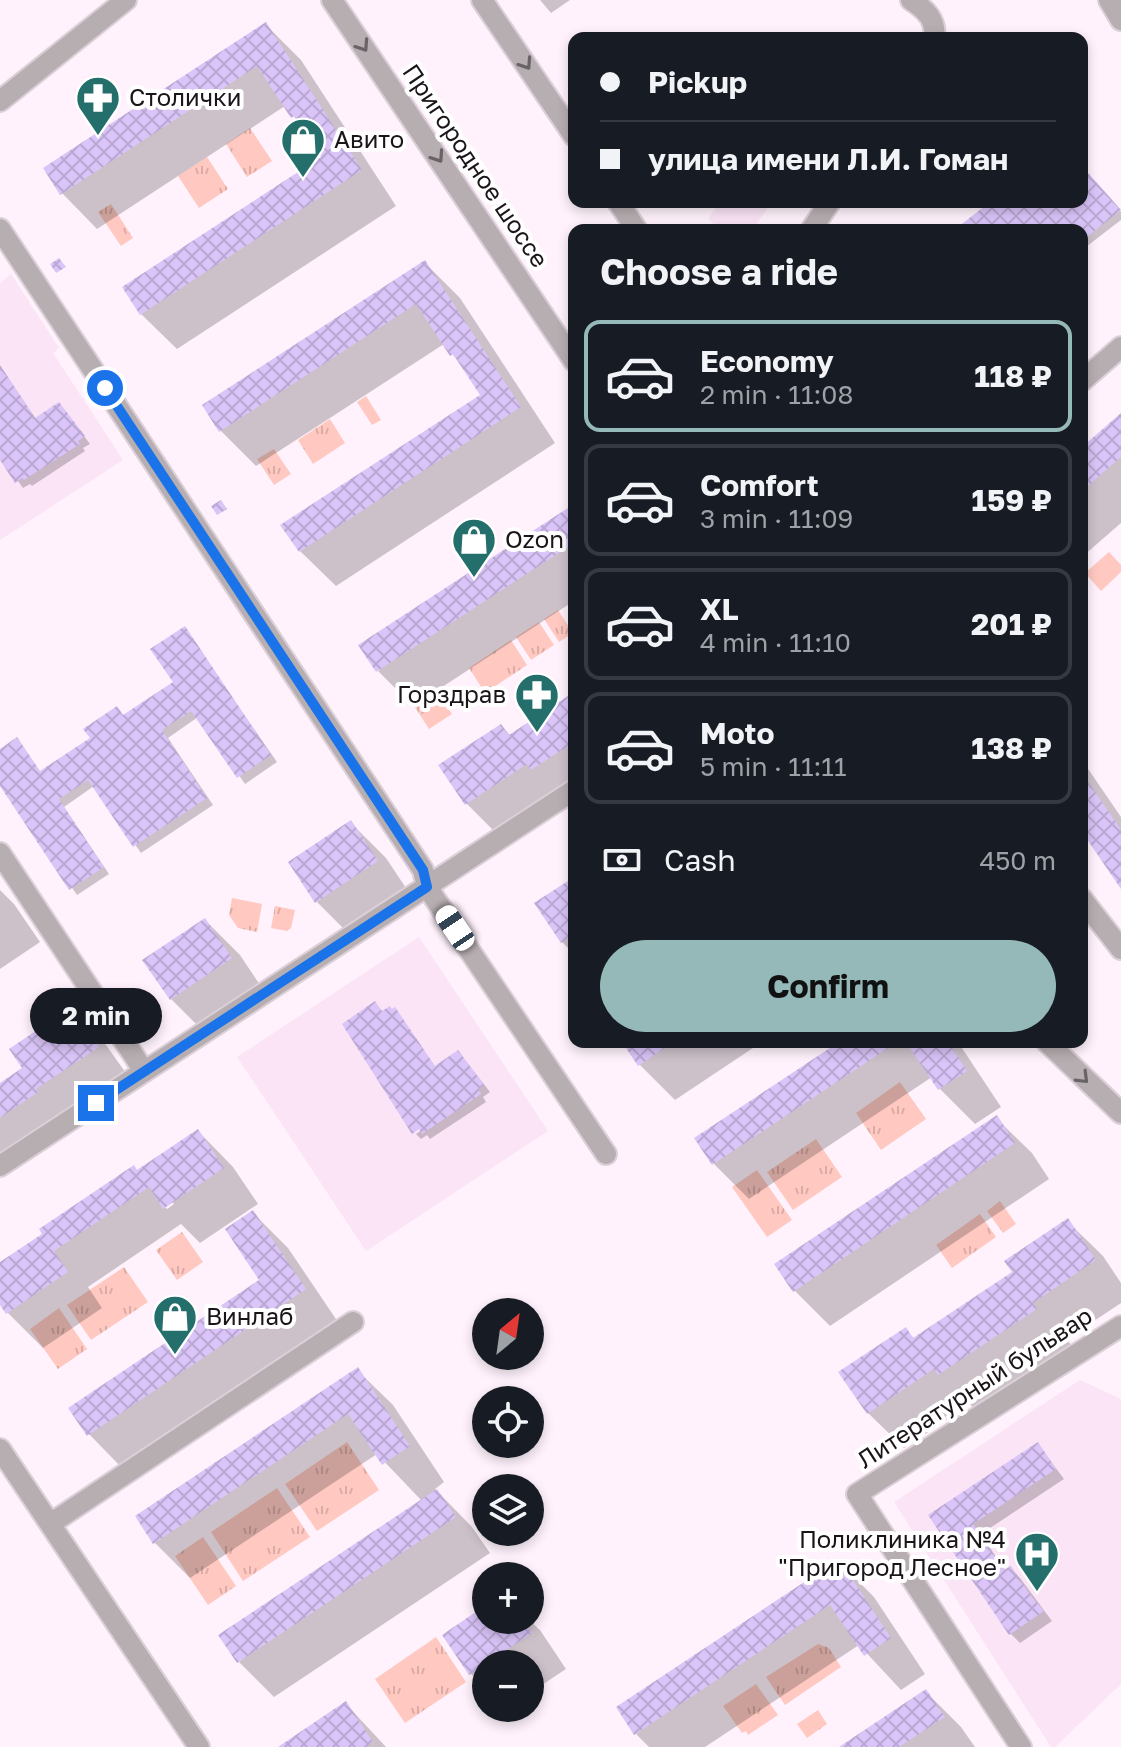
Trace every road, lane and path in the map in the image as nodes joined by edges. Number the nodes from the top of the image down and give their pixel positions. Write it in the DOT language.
graph roads {
  1 [pos="126,0"];
  2 [pos="332,0"];
  3 [pos="482,0"];
  4 [pos="911,0"];
  5 [pos="1109,0"];
  6 [pos="1121,20"];
  7 [pos="936,32"];
  8 [pos="0,101"];
  9 [pos="568,127"];
  10 [pos="0,229"];
  11 [pos="1121,347"];
  12 [pos="568,352"];
  13 [pos="1088,376"];
  14 [pos="568,794"];
  15 [pos="0,853"];
  16 [pos="427,887"];
  17 [pos="1088,907"];
  18 [pos="1121,949"];
  19 [pos="1053,1048"];
  20 [pos="144,1071"];
  21 [pos="1121,1113"];
  22 [pos="606,1154"];
  23 [pos="0,1166"];
  24 [pos="353,1322"];
  25 [pos="1121,1326"];
  26 [pos="0,1449"];
  27 [pos="50,1524"];
  28 [pos="199,1747"];
  29 [pos="1021,1747"];
  1 -- 8 [label="street"];
  2 -- 12 [label="street, Пригородное шоссе, one-way"];
  3 -- 9 [label="street, one-way"];
  4 -- 7 [label="street"];
  5 -- 6 [label="street"];
  10 -- 16 [label="street"];
  11 -- 13 [label="street"];
  14 -- 16 [label="street"];
  15 -- 20 [label="street"];
  16 -- 20 [label="street"];
  16 -- 22 [label="street"];
  17 -- 18 [label="street"];
  19 -- 21 [label="street, one-way"];
  20 -- 23 [label="street"];
  24 -- 27 [label="street"];
  25 -- 29 [label="street, Литературный бульвар"];
  26 -- 27 [label="street"];
  27 -- 28 [label="street"];
}
